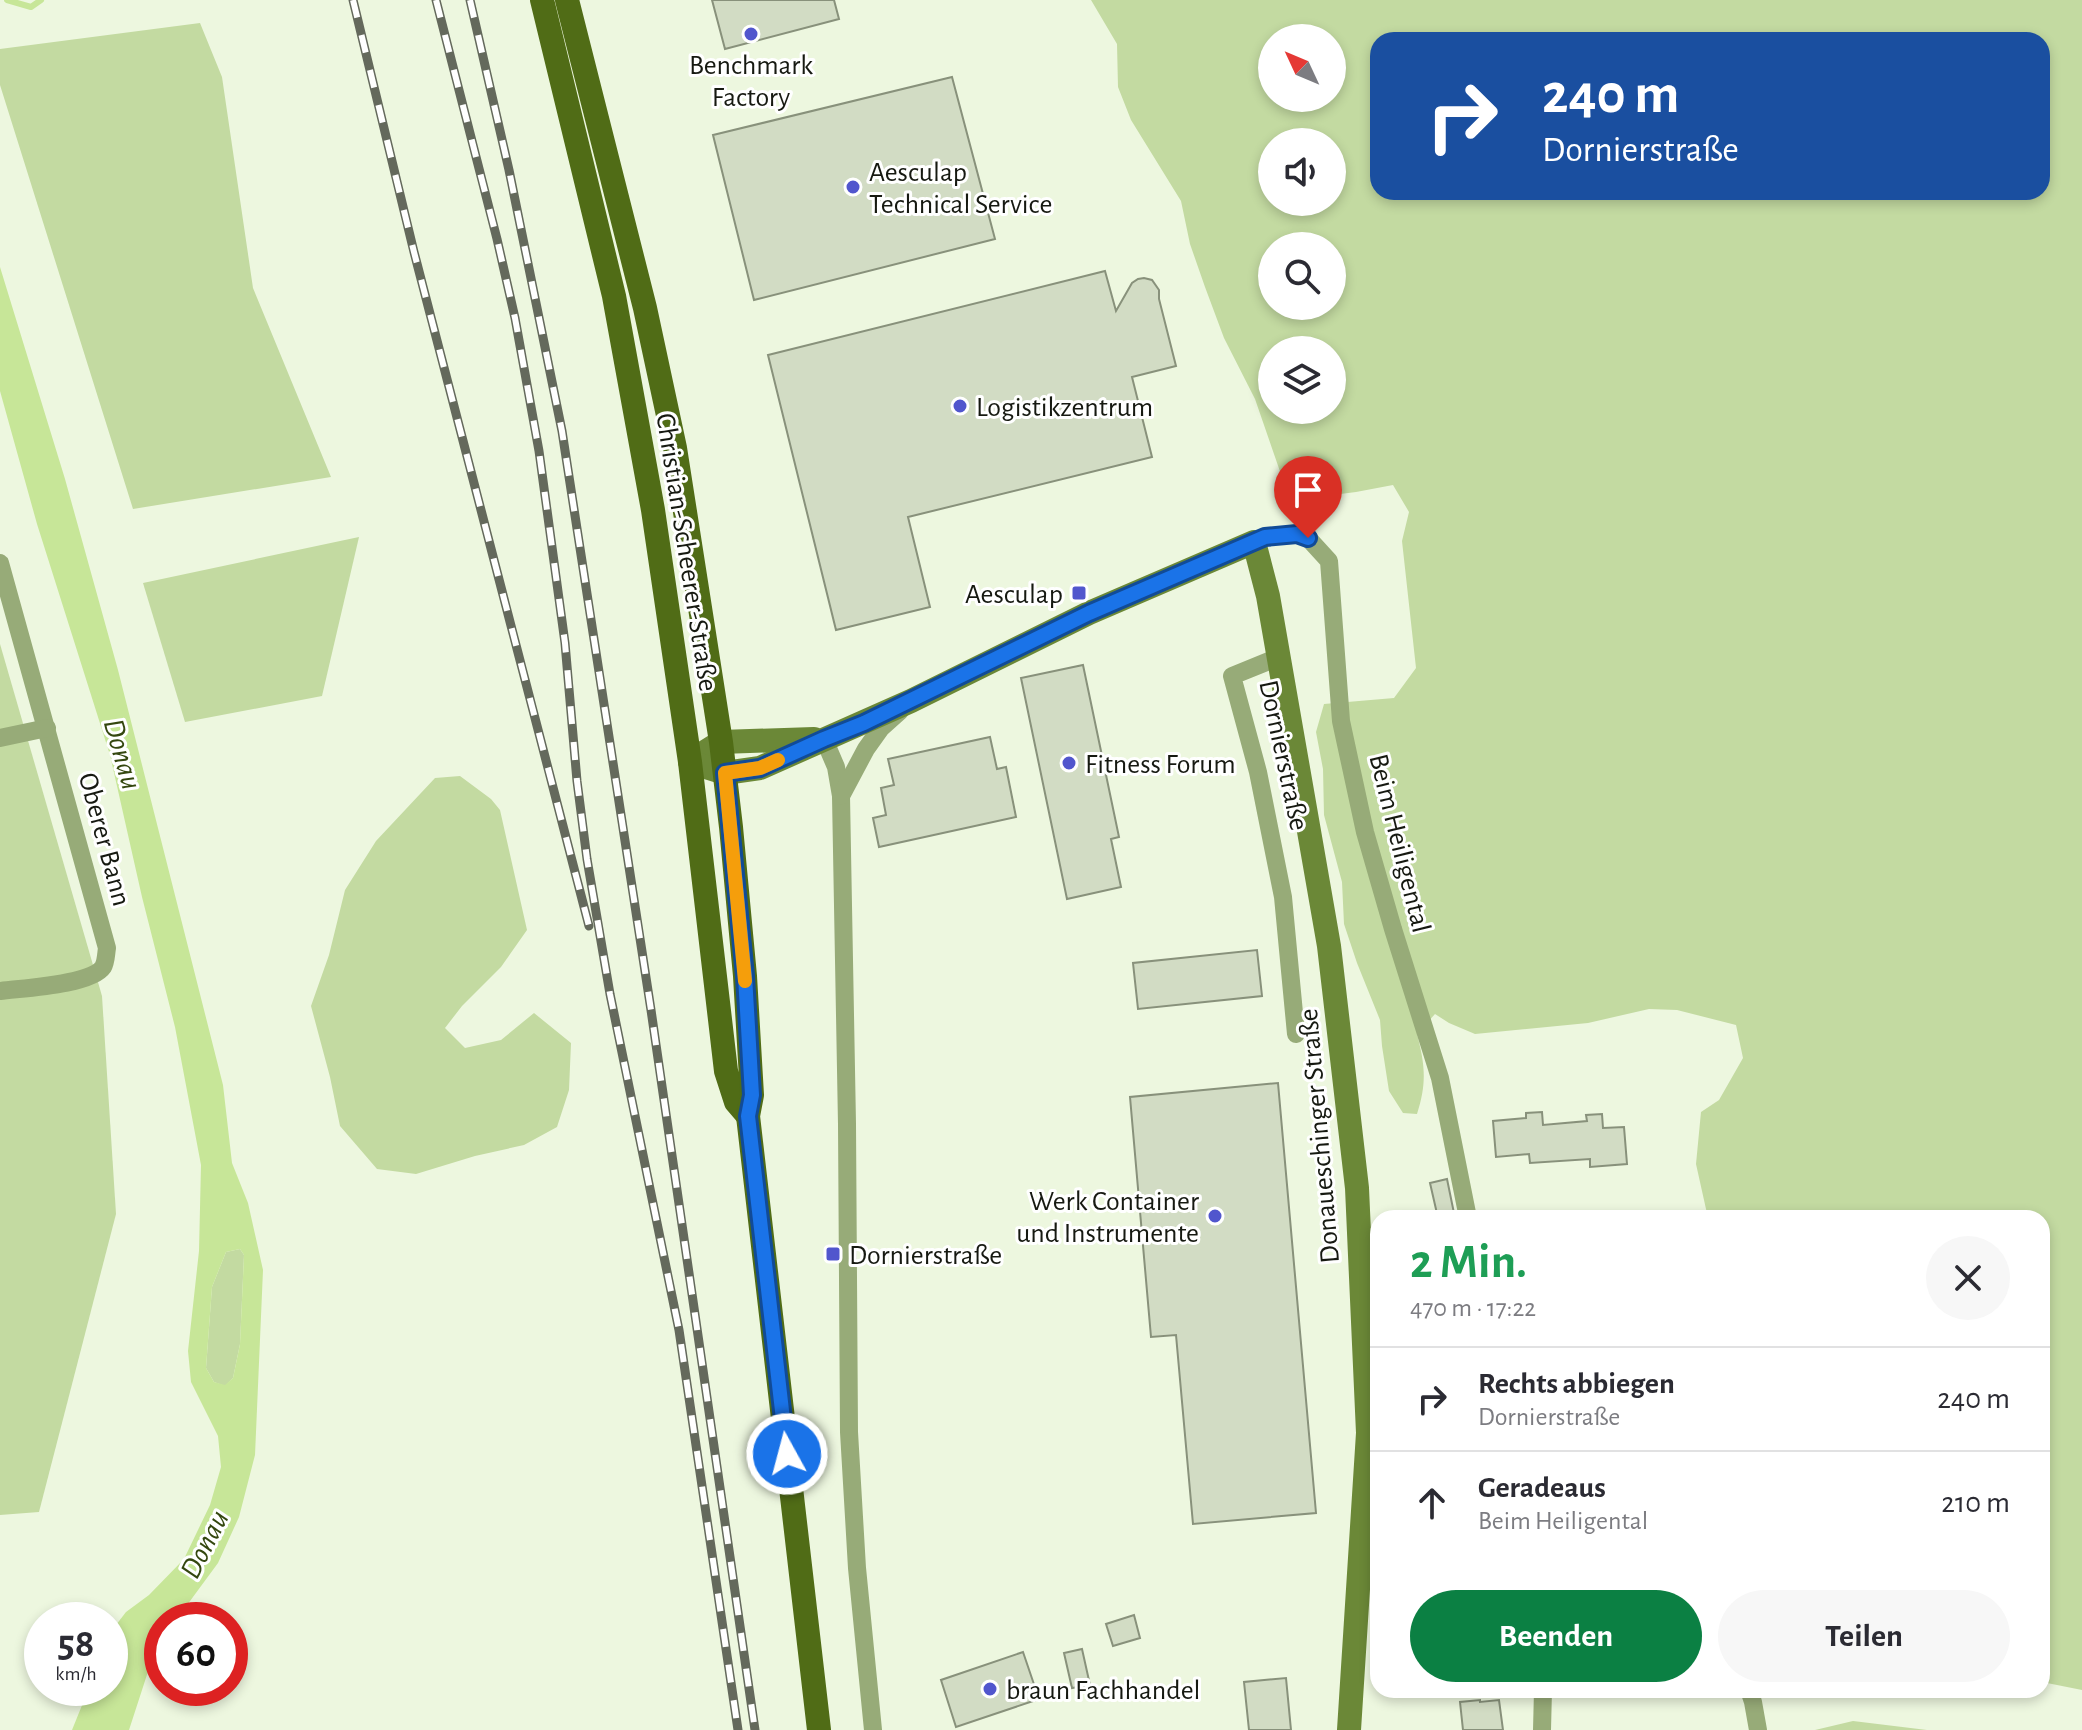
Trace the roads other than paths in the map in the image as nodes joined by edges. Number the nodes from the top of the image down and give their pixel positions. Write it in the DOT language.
graph roads {
  1 [pos="542,0"];
  2 [pos="567,0"];
  3 [pos="1254,542"];
  4 [pos="0,563"];
  5 [pos="1279,657"];
  6 [pos="911,701"];
  7 [pos="47,728"];
  8 [pos="0,738"];
  9 [pos="824,739"];
  10 [pos="721,742"];
  11 [pos="690,762"];
  12 [pos="725,773"];
  13 [pos="841,796"];
  14 [pos="0,991"];
  15 [pos="1296,1034"];
  16 [pos="748,1116"];
  17 [pos="1466,1210"];
  18 [pos="1543,1698"];
  19 [pos="1752,1698"];
  20 [pos="819,1730"];
  21 [pos="873,1730"];
  22 [pos="1349,1730"];
  23 [pos="1542,1730"];
  24 [pos="1758,1730"];
  1 -- 11 [label="main road, Christian-Scheerer-Straße"];
  2 -- 10 [label="main road, Christian-Scheerer-Straße"];
  3 -- 5 [label="street, Donaueschinger Straße"];
  3 -- 6 [label="street"];
  3 -- 17 [label="street, Beim Heiligental"];
  4 -- 7 [label="street, Oberer Bann"];
  5 -- 15 [label="street, Dornierstraße"];
  5 -- 22 [label="street, Donaueschinger Straße"];
  6 -- 9 [label="street"];
  6 -- 13 [label="street"];
  7 -- 8 [label="street"];
  7 -- 14 [label="street, Oberer Bann"];
  9 -- 10 [label="street"];
  9 -- 12 [label="street"];
  9 -- 13 [label="street"];
  10 -- 11 [label="street"];
  10 -- 12 [label="main road, Christian-Scheerer-Straße"];
  11 -- 12 [label="street"];
  11 -- 16 [label="main road, Christian-Scheerer-Straße"];
  12 -- 16 [label="main road, Christian-Scheerer-Straße"];
  13 -- 21 [label="street"];
  16 -- 20 [label="main road, Christian-Scheerer-Straße"];
  18 -- 23 [label="street"];
  19 -- 24 [label="street"];
}
